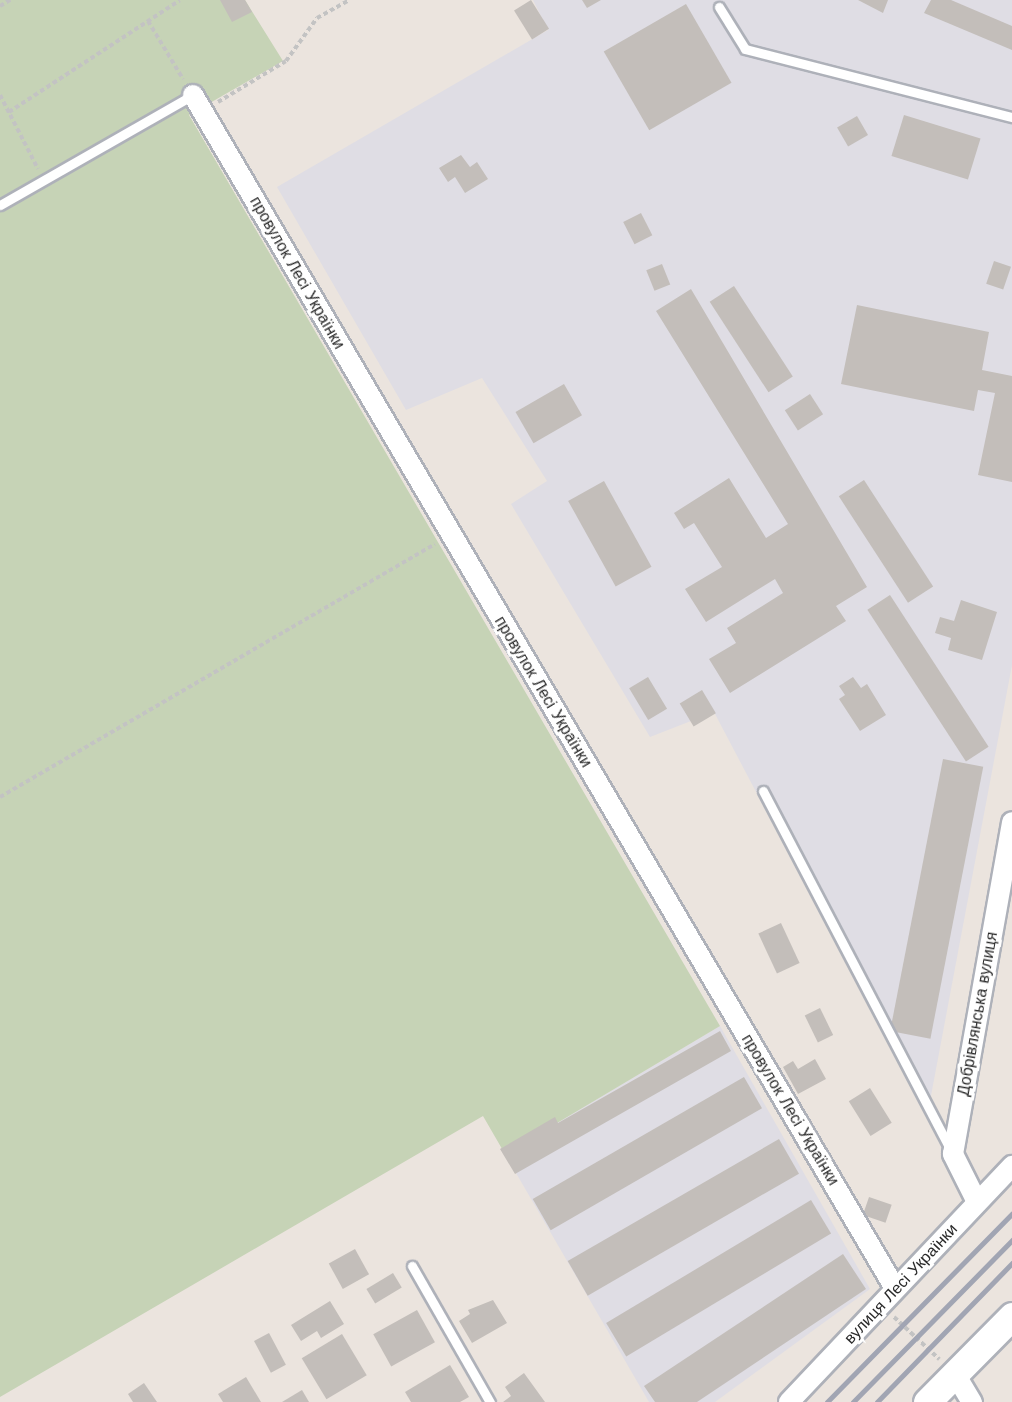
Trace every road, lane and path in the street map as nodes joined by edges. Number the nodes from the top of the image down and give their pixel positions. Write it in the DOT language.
graph roads {
  1 [pos="10,0"];
  2 [pos="180,0"];
  3 [pos="349,0"];
  4 [pos="0,6"];
  5 [pos="719,7"];
  6 [pos="148,21"];
  7 [pos="0,95"];
  8 [pos="193,95"];
  9 [pos="9,112"];
  10 [pos="204,114"];
  11 [pos="1012,117"];
  12 [pos="43,180"];
  13 [pos="0,205"];
  14 [pos="450,535"];
  15 [pos="763,791"];
  16 [pos="0,797"];
  17 [pos="1012,822"];
  18 [pos="953,1154"];
  19 [pos="1012,1166"];
  20 [pos="977,1202"];
  21 [pos="412,1266"];
  22 [pos="895,1288"];
  23 [pos="881,1309"];
  24 [pos="1012,1316"];
  25 [pos="955,1374"];
  26 [pos="490,1402"];
  27 [pos="789,1402"];
  28 [pos="927,1402"];
  29 [pos="972,1402"];
  1 -- 4 [label="path"];
  2 -- 6 [label="path"];
  3 -- 10 [label="path"];
  5 -- 11 [label="lane"];
  6 -- 8 [label="path"];
  6 -- 9 [label="path"];
  7 -- 9 [label="path"];
  8 -- 10 [label="street, провулок Лесі Українки"];
  8 -- 12 [label="lane"];
  9 -- 12 [label="path"];
  10 -- 14 [label="street, провулок Лесі Українки"];
  12 -- 13 [label="lane"];
  14 -- 16 [label="path"];
  14 -- 22 [label="street, провулок Лесі Українки"];
  15 -- 18 [label="lane"];
  17 -- 18 [label="street, Добрівлянська вулиця"];
  18 -- 20 [label="street"];
  19 -- 20 [label="street, вулиця Лесі Українки"];
  20 -- 22 [label="street, вулиця Лесі Українки"];
  21 -- 26 [label="lane"];
  22 -- 23 [label="street, вулиця Лесі Українки"];
  23 -- 25 [label="path"];
  23 -- 27 [label="street, вулиця Лесі Українки"];
  24 -- 25 [label="street"];
  25 -- 28 [label="street"];
  25 -- 29 [label="street"];
}
